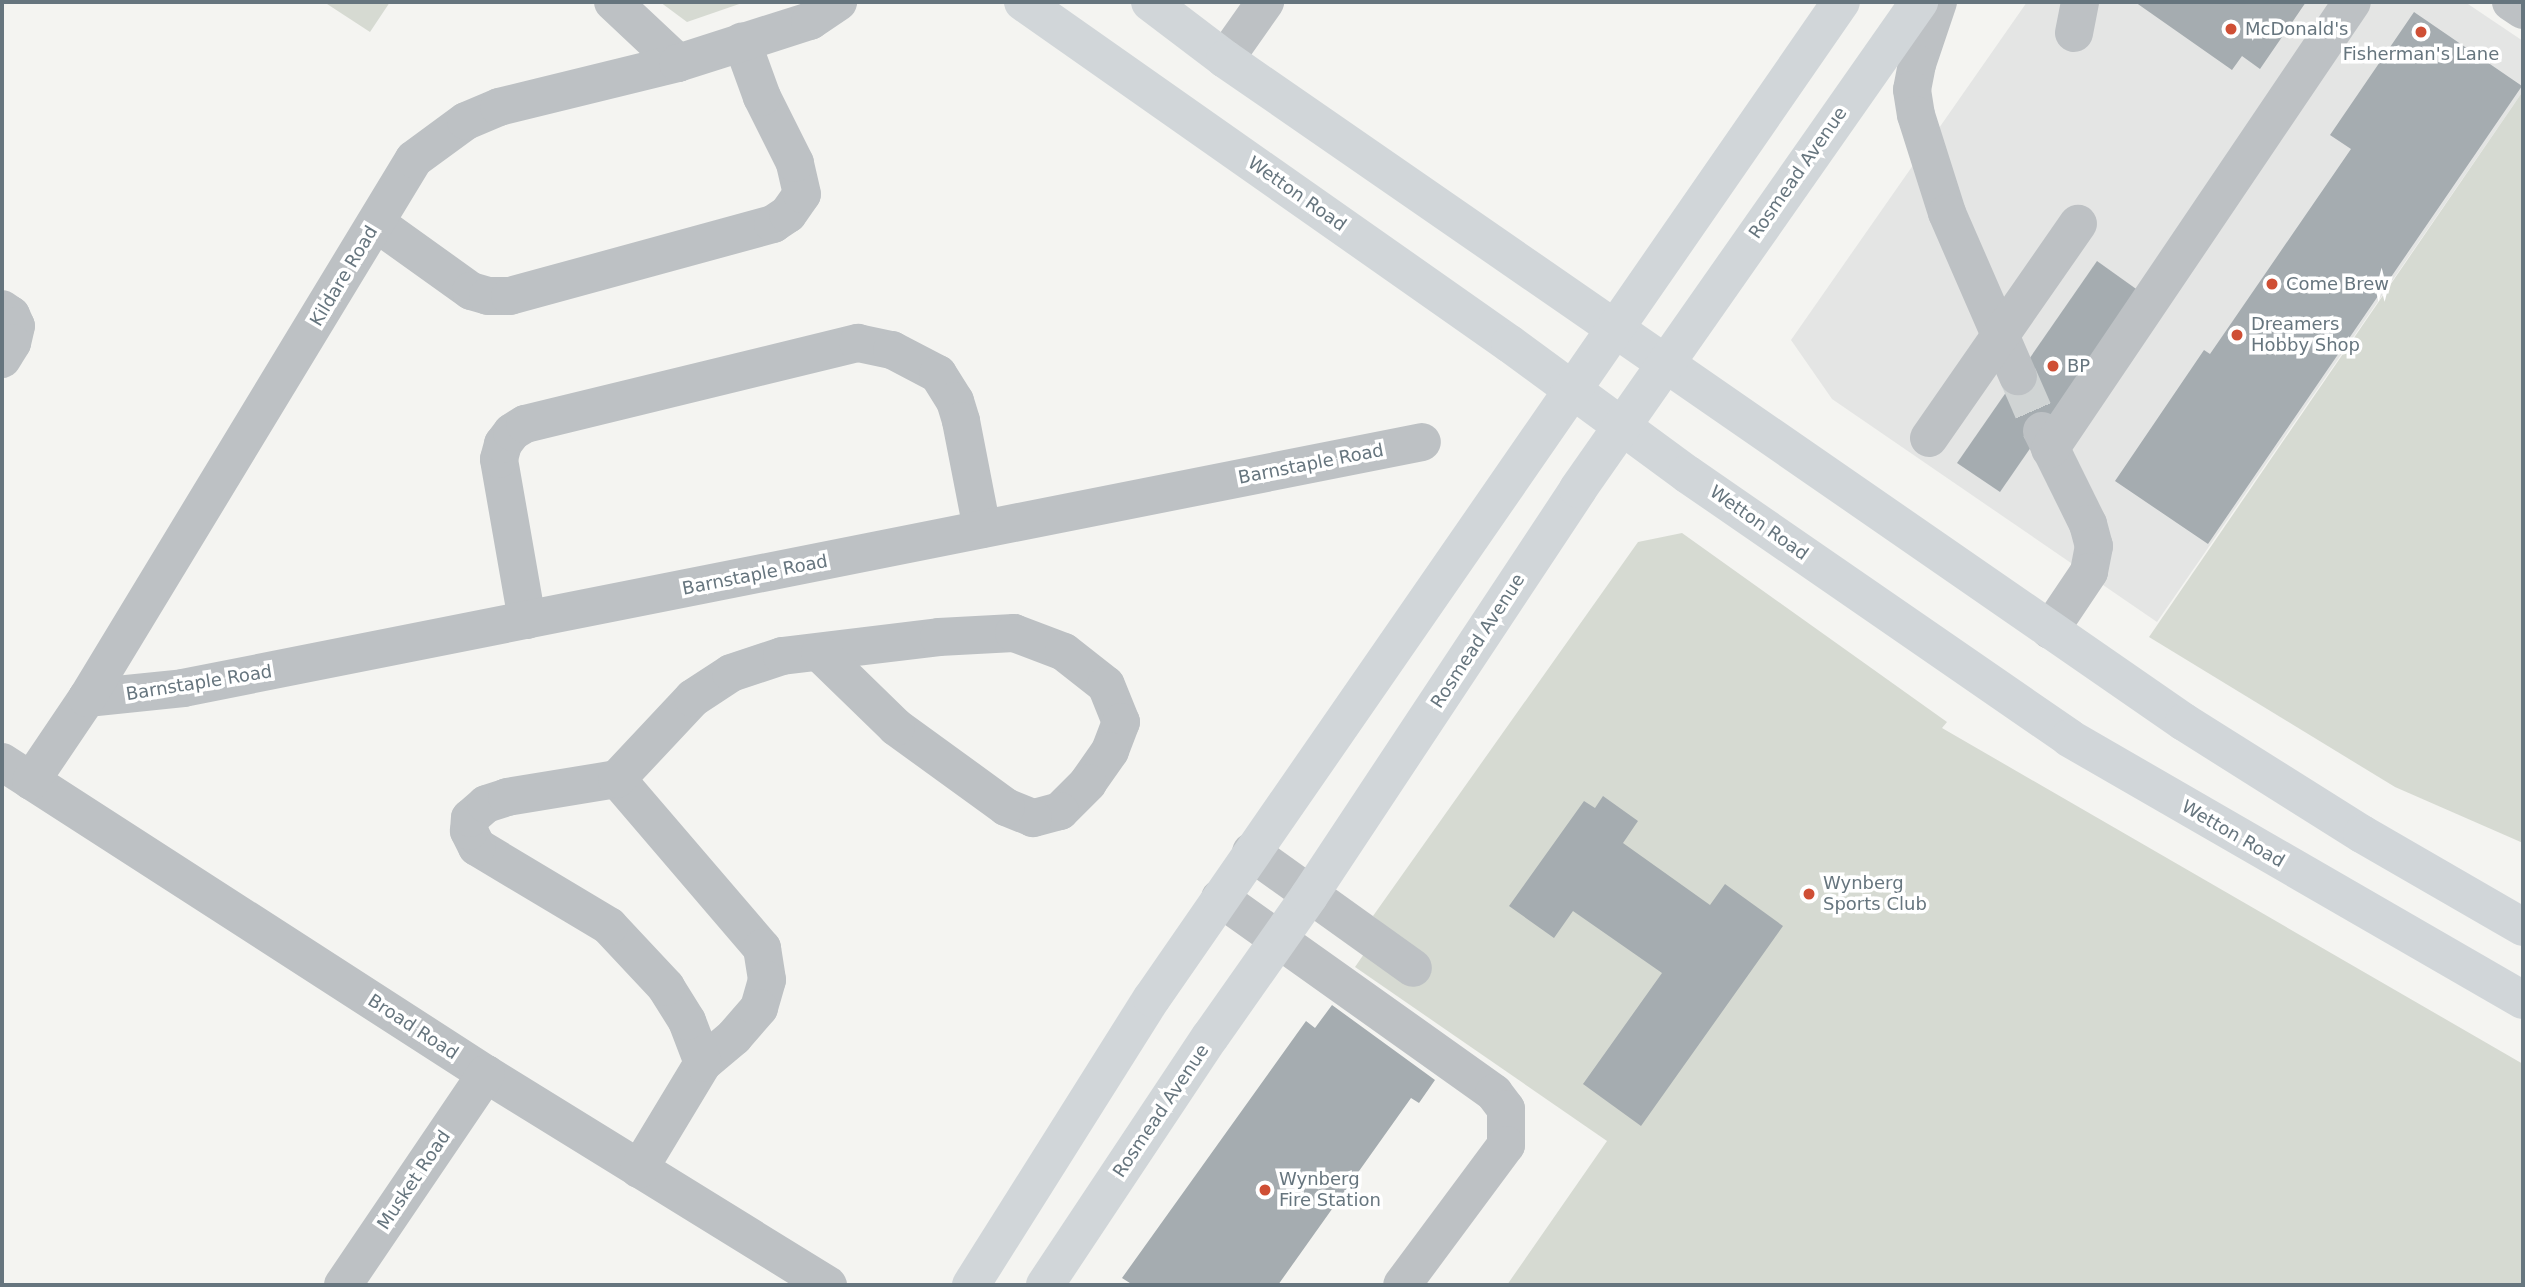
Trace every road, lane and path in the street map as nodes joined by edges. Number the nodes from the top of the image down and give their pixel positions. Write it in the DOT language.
graph roads {
  1 [pos="613,2"];
  2 [pos="838,2"];
  3 [pos="1023,2"];
  4 [pos="1150,2"];
  5 [pos="1265,2"];
  6 [pos="1841,2"];
  7 [pos="1919,2"];
  8 [pos="1938,2"];
  9 [pos="2352,2"];
  10 [pos="2511,2"];
  11 [pos="2523,10"];
  12 [pos="741,43"];
  13 [pos="1225,59"];
  14 [pos="678,63"];
  15 [pos="376,223"];
  16 [pos="2078,224"];
  17 [pos="2,309"];
  18 [pos="1614,327"];
  19 [pos="2000,335"];
  20 [pos="2,359"];
  21 [pos="1665,363"];
  22 [pos="2018,376"];
  23 [pos="1571,389"];
  24 [pos="1622,425"];
  25 [pos="1929,438"];
  26 [pos="1422,442"];
  27 [pos="982,530"];
  28 [pos="527,620"];
  29 [pos="2050,630"];
  30 [pos="820,653"];
  31 [pos="87,698"];
  32 [pos="16,772"];
  33 [pos="617,779"];
  34 [pos="1251,852"];
  35 [pos="1309,896"];
  36 [pos="1220,898"];
  37 [pos="2523,927"];
  38 [pos="1278,938"];
  39 [pos="1413,968"];
  40 [pos="2523,1000"];
  41 [pos="703,1063"];
  42 [pos="486,1074"];
  43 [pos="639,1169"];
  44 [pos="343,1285"];
  45 [pos="828,1285"];
  46 [pos="971,1285"];
  47 [pos="1045,1285"];
  48 [pos="1402,1285"];
  1 -- 14 [label="street"];
  2 -- 12 [label="street, Kildare Road"];
  3 -- 23 [label="main road, Wetton Road"];
  4 -- 13 [label="main road"];
  5 -- 13 [label="street"];
  6 -- 18 [label="main road"];
  7 -- 21 [label="main road, Rosmead Avenue"];
  8 -- 19 [label="street"];
  9 -- 29 [label="street"];
  10 -- 11 [label="street"];
  12 -- 14 [label="street, Kildare Road"];
  12 -- 15 [label="street"];
  13 -- 18 [label="main road"];
  14 -- 15 [label="street, Kildare Road"];
  15 -- 31 [label="street, Kildare Road"];
  16 -- 19 [label="street"];
  17 -- 20 [label="street"];
  18 -- 21 [label="main road"];
  18 -- 23 [label="main road"];
  19 -- 22 [label="street"];
  19 -- 25 [label="street"];
  21 -- 24 [label="main road, Rosmead Avenue"];
  21 -- 29 [label="main road"];
  23 -- 24 [label="main road, Wetton Road"];
  23 -- 34 [label="main road"];
  24 -- 35 [label="main road, Rosmead Avenue"];
  24 -- 40 [label="main road, Wetton Road"];
  26 -- 27 [label="street, Barnstaple Road"];
  27 -- 28 [label="street, Barnstaple Road"];
  27 -- 28 [label="street"];
  28 -- 31 [label="street, Barnstaple Road"];
  29 -- 37 [label="main road"];
  30 -- 30 [label="street"];
  30 -- 33 [label="street"];
  31 -- 32 [label="street, Kildare Road"];
  32 -- 42 [label="street, Broad Road"];
  33 -- 41 [label="street"];
  33 -- 41 [label="street"];
  34 -- 35 [label="street"];
  34 -- 36 [label="main road"];
  35 -- 38 [label="main road, Rosmead Avenue"];
  35 -- 39 [label="street"];
  36 -- 38 [label="street"];
  36 -- 46 [label="main road"];
  38 -- 47 [label="main road, Rosmead Avenue"];
  38 -- 48 [label="street"];
  41 -- 43 [label="street"];
  42 -- 43 [label="street, Broad Road"];
  42 -- 44 [label="street, Musket Road"];
  43 -- 45 [label="street, Broad Road"];
}
